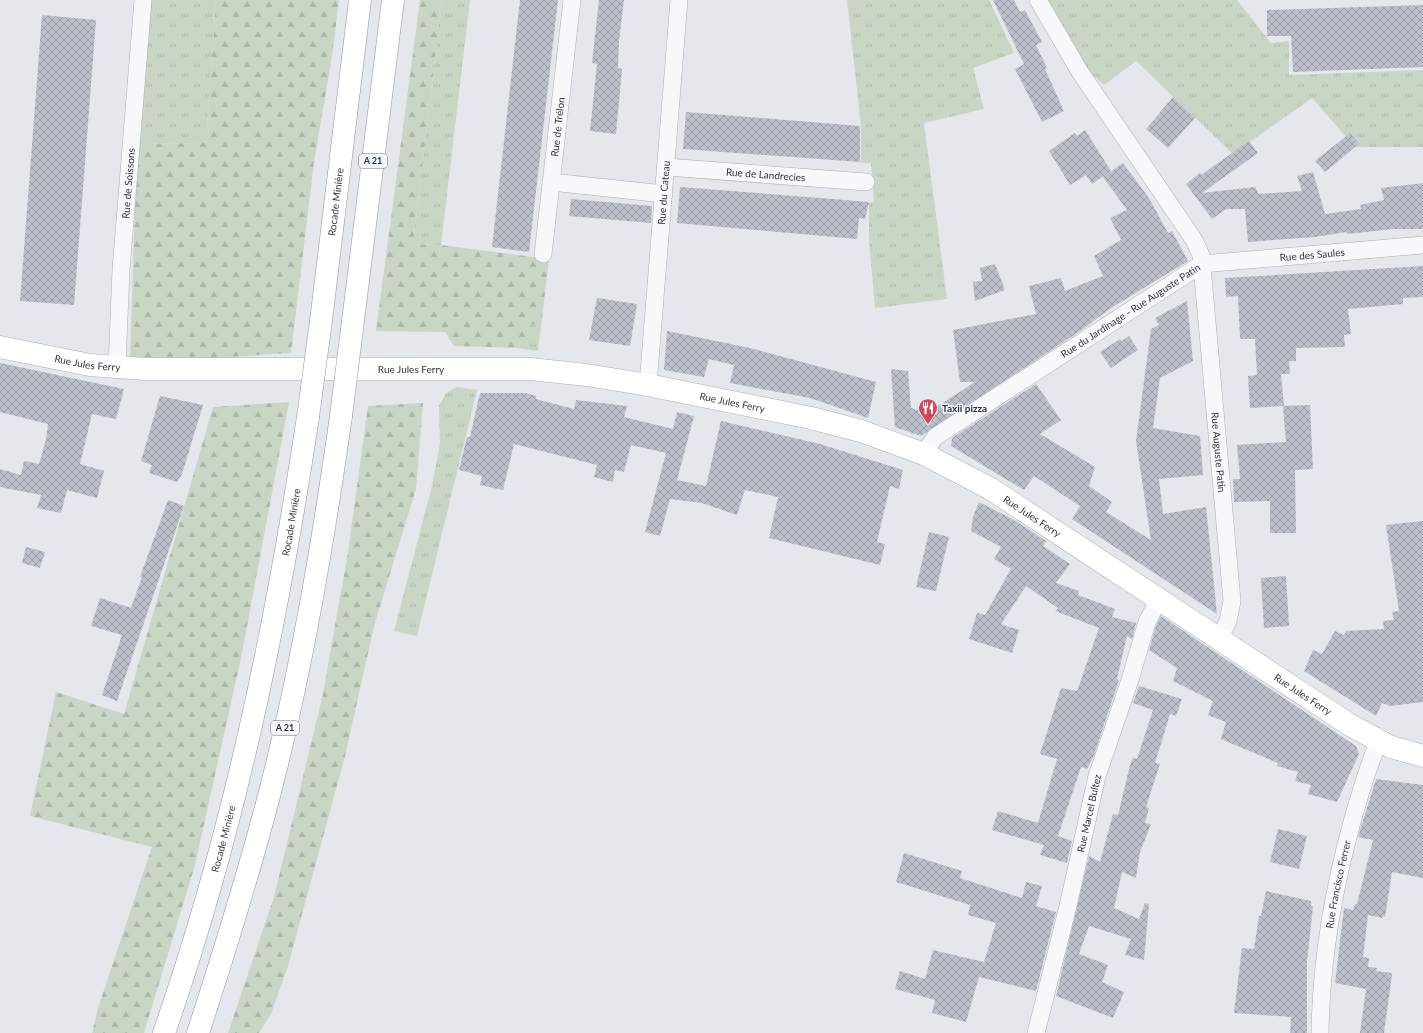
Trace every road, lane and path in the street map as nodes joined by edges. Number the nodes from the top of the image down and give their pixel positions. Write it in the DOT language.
graph roads {
  1 [pos="143,0"];
  2 [pos="360,0"];
  3 [pos="393,0"];
  4 [pos="572,0"];
  5 [pos="679,0"];
  6 [pos="1038,0"];
  7 [pos="666,167"];
  8 [pos="551,182"];
  9 [pos="866,182"];
  10 [pos="664,194"];
  11 [pos="1423,245"];
  12 [pos="543,254"];
  13 [pos="1202,264"];
  14 [pos="0,347"];
  15 [pos="117,367"];
  16 [pos="648,385"];
  17 [pos="924,454"];
  18 [pos="1159,599"];
  19 [pos="1220,638"];
  20 [pos="1379,741"];
  21 [pos="1423,756"];
  22 [pos="164,1033"];
  23 [pos="198,1033"];
  24 [pos="1036,1033"];
  25 [pos="1320,1033"];
  1 -- 15 [label="street, Rue de Soissons"];
  2 -- 22 [label="main road, Rocade Minière, bridge"];
  3 -- 23 [label="main road, A 21, bridge"];
  4 -- 8 [label="street, Rue de Trélon"];
  5 -- 7 [label="street, Rue du Cateau"];
  6 -- 13 [label="street, Rue du Jardinage - Rue Auguste Patin"];
  7 -- 9 [label="street, Rue de Landrecies"];
  7 -- 10 [label="street, Rue du Cateau"];
  8 -- 10 [label="street"];
  8 -- 12 [label="street, Rue de Trélon"];
  10 -- 16 [label="street, Rue du Cateau"];
  11 -- 13 [label="street, Rue des Saules"];
  13 -- 17 [label="street, Rue du Jardinage - Rue Auguste Patin"];
  13 -- 19 [label="street, Rue Auguste Patin"];
  14 -- 15 [label="main road, Rue Jules Ferry"];
  15 -- 16 [label="main road, Rue Jules Ferry"];
  16 -- 17 [label="main road, Rue Jules Ferry"];
  17 -- 18 [label="main road, Rue Jules Ferry"];
  18 -- 19 [label="main road, Rue Jules Ferry"];
  18 -- 24 [label="street, Rue Marcel Bultez"];
  19 -- 20 [label="main road, Rue Jules Ferry"];
  20 -- 21 [label="main road, Rue Jules Ferry"];
  20 -- 25 [label="street, Rue Francisco Ferrer"];
}
